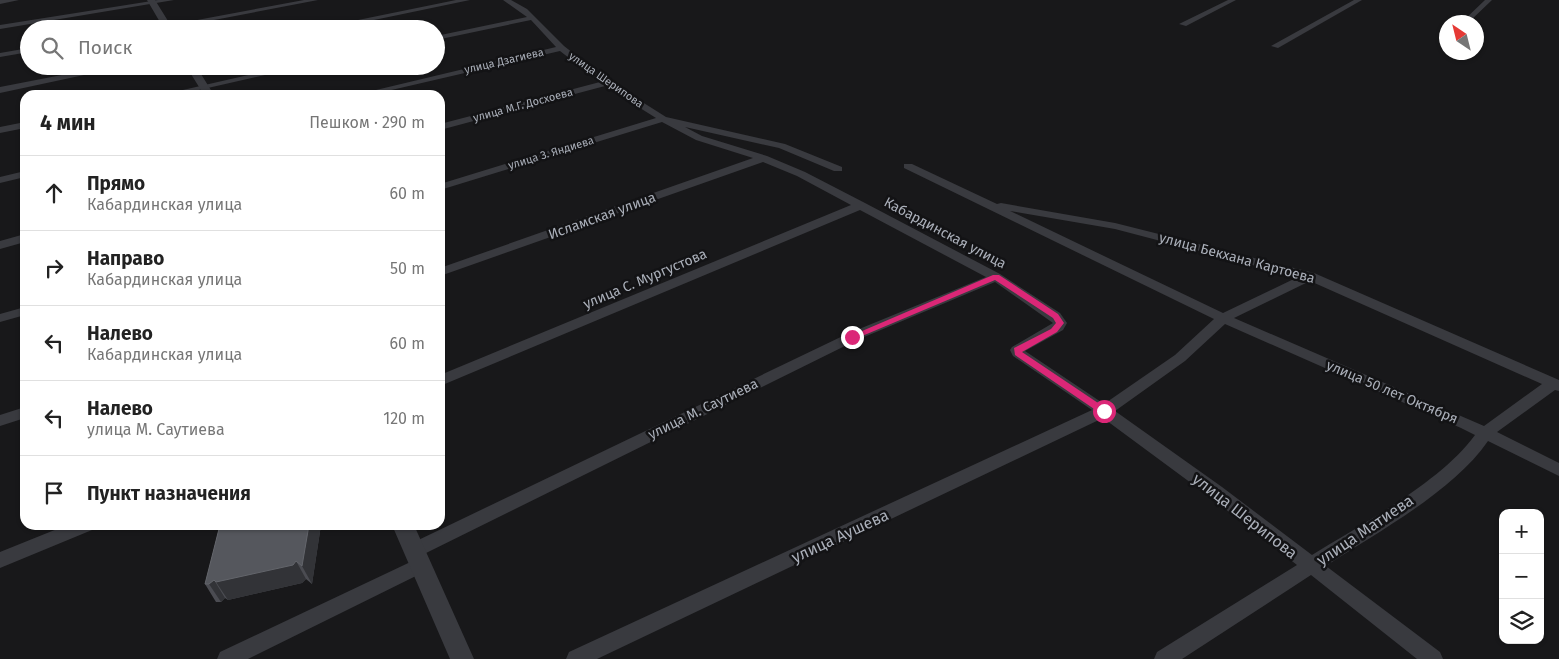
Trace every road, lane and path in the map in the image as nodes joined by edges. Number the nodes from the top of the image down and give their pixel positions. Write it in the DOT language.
graph roads {
  1 [pos="16,0"];
  2 [pos="171,0"];
  3 [pos="315,0"];
  4 [pos="467,0"];
  5 [pos="506,0"];
  6 [pos="1233,0"];
  7 [pos="1359,0"];
  8 [pos="1489,0"];
  9 [pos="0,2"];
  10 [pos="152,2"];
  11 [pos="1473,15"];
  12 [pos="532,18"];
  13 [pos="43,20"];
  14 [pos="163,20"];
  15 [pos="210,20"];
  16 [pos="364,20"];
  17 [pos="20,24"];
  18 [pos="1183,24"];
  19 [pos="0,27"];
  20 [pos="445,36"];
  21 [pos="1275,46"];
  22 [pos="561,48"];
  23 [pos="20,52"];
  24 [pos="0,56"];
  25 [pos="76,75"];
  26 [pos="197,75"];
  27 [pos="267,75"];
  28 [pos="445,75"];
  29 [pos="445,75"];
  30 [pos="606,83"];
  31 [pos="0,90"];
  32 [pos="206,90"];
  33 [pos="211,90"];
  34 [pos="380,90"];
  35 [pos="662,119"];
  36 [pos="20,126"];
  37 [pos="445,126"];
  38 [pos="0,130"];
  39 [pos="763,158"];
  40 [pos="908,166"];
  41 [pos="838,169"];
  42 [pos="20,175"];
  43 [pos="0,180"];
  44 [pos="445,184"];
  45 [pos="985,203"];
  46 [pos="861,205"];
  47 [pos="20,239"];
  48 [pos="0,245"];
  49 [pos="445,270"];
  50 [pos="1310,276"];
  51 [pos="996,277"];
  52 [pos="20,312"];
  53 [pos="0,318"];
  54 [pos="1223,318"];
  55 [pos="445,379"];
  56 [pos="1556,385"];
  57 [pos="1104,411"];
  58 [pos="20,414"];
  59 [pos="0,421"];
  60 [pos="1485,433"];
  61 [pos="1559,470"];
  62 [pos="74,530"];
  63 [pos="405,530"];
  64 [pos="418,557"];
  65 [pos="0,560"];
  66 [pos="1310,567"];
  67 [pos="227,659"];
  68 [pos="462,659"];
  69 [pos="576,659"];
  70 [pos="1164,659"];
  71 [pos="1433,659"];
  1 -- 9 [label="street"];
  2 -- 10 [label="street"];
  3 -- 15 [label="street"];
  4 -- 16 [label="street"];
  5 -- 12 [label="street, улица Шерипова"];
  6 -- 18 [label="street"];
  7 -- 21 [label="street"];
  8 -- 11 [label="street"];
  10 -- 13 [label="street"];
  10 -- 14 [label="street"];
  12 -- 20 [label="street"];
  12 -- 22 [label="street, улица Шерипова"];
  17 -- 19 [label="street"];
  22 -- 29 [label="street, улица Дзагиева"];
  22 -- 30 [label="street, улица Шерипова"];
  23 -- 24 [label="street"];
  25 -- 31 [label="street"];
  26 -- 32 [label="street"];
  27 -- 33 [label="street"];
  28 -- 34 [label="street, улица Дзагиева"];
  30 -- 35 [label="street, улица Шерипова"];
  30 -- 37 [label="street, улица М.Г. Досхоева"];
  35 -- 39 [label="street, Кабардинская улица"];
  35 -- 41 [label="street"];
  35 -- 44 [label="street, улица З. Яндиева"];
  36 -- 38 [label="street"];
  39 -- 46 [label="street, Кабардинская улица"];
  39 -- 49 [label="street, Исламская улица"];
  40 -- 45 [label="street, улица 50 лет Октября"];
  42 -- 43 [label="street"];
  45 -- 50 [label="street, улица Бекхана Картоева"];
  45 -- 54 [label="street, улица 50 лет Октября"];
  46 -- 51 [label="street, Кабардинская улица"];
  46 -- 55 [label="street, улица С. Мургустова"];
  47 -- 48 [label="street"];
  50 -- 54 [label="street, улица Аушева"];
  50 -- 56 [label="street, улица Бекхана Картоева"];
  51 -- 57 [label="street, Кабардинская улица"];
  51 -- 64 [label="street, улица М. Саутиева"];
  52 -- 53 [label="street"];
  54 -- 57 [label="street, улица Аушева"];
  54 -- 60 [label="street, улица 50 лет Октября"];
  56 -- 60 [label="street, улица Матиева"];
  57 -- 66 [label="street, улица Шерипова"];
  57 -- 69 [label="street, улица Аушева"];
  58 -- 59 [label="street"];
  60 -- 61 [label="street, улица 50 лет Октября"];
  60 -- 66 [label="street, улица Матиева"];
  62 -- 65 [label="street"];
  63 -- 64 [label="street"];
  64 -- 67 [label="street, улица М. Саутиева"];
  64 -- 68 [label="street"];
  66 -- 70 [label="street, улица Матиева"];
  66 -- 71 [label="street, улица Шерипова"];
}
